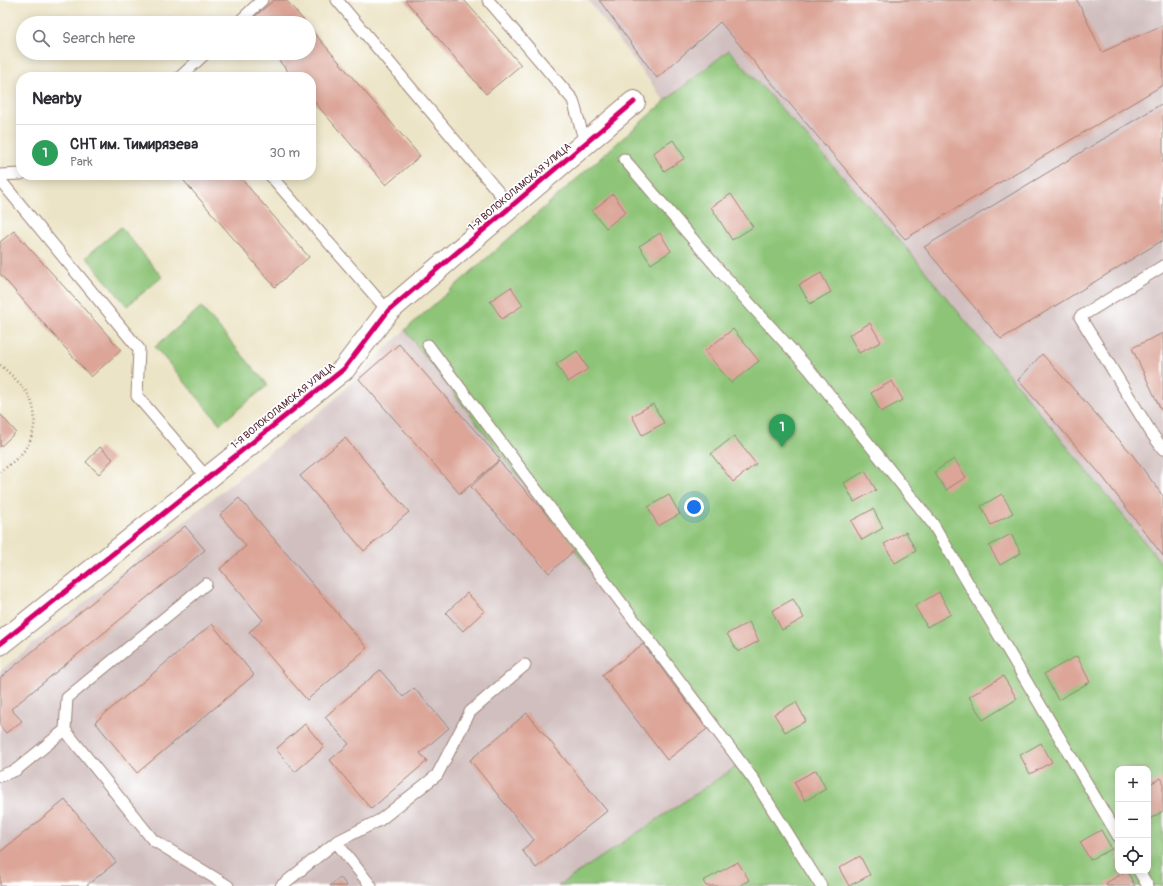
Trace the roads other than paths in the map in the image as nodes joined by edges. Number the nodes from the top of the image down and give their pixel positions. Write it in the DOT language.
graph roads {
  1 [pos="262,0"];
  2 [pos="337,0"];
  3 [pos="488,0"];
  4 [pos="245,16"];
  5 [pos="199,60"];
  6 [pos="187,72"];
  7 [pos="634,102"];
  8 [pos="585,143"];
  9 [pos="624,159"];
  10 [pos="16,174"];
  11 [pos="0,175"];
  12 [pos="0,180"];
  13 [pos="274,180"];
  14 [pos="511,207"];
  15 [pos="1163,266"];
  16 [pos="388,310"];
  17 [pos="428,345"];
  18 [pos="1163,449"];
  19 [pos="208,479"];
  20 [pos="206,584"];
  21 [pos="0,644"];
  22 [pos="524,665"];
  23 [pos="65,730"];
  24 [pos="0,776"];
  25 [pos="1115,831"];
  26 [pos="336,842"];
  27 [pos="1141,874"];
  28 [pos="228,886"];
  29 [pos="281,886"];
  30 [pos="371,886"];
  31 [pos="821,886"];
  32 [pos="1148,886"];
  1 -- 4 [label="lane"];
  2 -- 14 [label="lane"];
  3 -- 8 [label="lane"];
  5 -- 6 [label="lane"];
  7 -- 8 [label="street, 1-Я ВОЛОКОЛАМСКАЯ УЛИЦА"];
  8 -- 14 [label="street, 1-Я ВОЛОКОЛАМСКАЯ УЛИЦА"];
  9 -- 25 [label="lane"];
  10 -- 11 [label="lane"];
  12 -- 19 [label="lane"];
  13 -- 16 [label="lane"];
  14 -- 16 [label="street, 1-Я ВОЛОКОЛАМСКАЯ УЛИЦА"];
  15 -- 18 [label="lane"];
  16 -- 19 [label="street, 1-Я ВОЛОКОЛАМСКАЯ УЛИЦА"];
  17 -- 31 [label="lane"];
  19 -- 21 [label="street, 1-Я ВОЛОКОЛАМСКАЯ УЛИЦА"];
  20 -- 23 [label="lane"];
  22 -- 26 [label="lane"];
  23 -- 24 [label="lane"];
  23 -- 28 [label="lane"];
  26 -- 29 [label="lane"];
  26 -- 30 [label="lane"];
  27 -- 32 [label="lane"];
}
